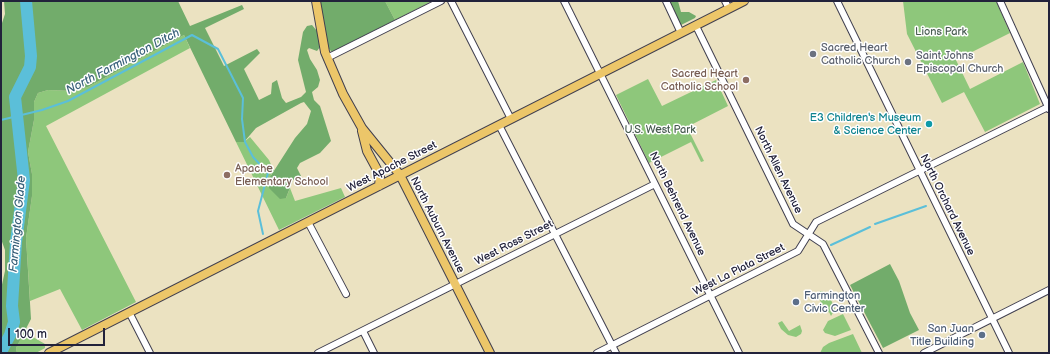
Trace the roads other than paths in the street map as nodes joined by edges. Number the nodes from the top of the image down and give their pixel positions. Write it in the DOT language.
graph roads {
  1 [pos="316,1"];
  2 [pos="441,1"];
  3 [pos="450,1"];
  4 [pos="564,1"];
  5 [pos="666,1"];
  6 [pos="744,1"];
  7 [pos="837,1"];
  8 [pos="1000,1"];
  9 [pos="727,5"];
  10 [pos="696,26"];
  11 [pos="681,33"];
  12 [pos="327,58"];
  13 [pos="601,74"];
  14 [pos="1048,108"];
  15 [pos="511,119"];
  16 [pos="499,125"];
  17 [pos="362,128"];
  18 [pos="919,170"];
  19 [pos="400,176"];
  20 [pos="656,184"];
  21 [pos="379,186"];
  22 [pos="308,222"];
  23 [pos="555,234"];
  24 [pos="808,234"];
  25 [pos="456,284"];
  26 [pos="1049,290"];
  27 [pos="346,294"];
  28 [pos="711,296"];
  29 [pos="129,312"];
  30 [pos="992,319"];
  31 [pos="363,331"];
  32 [pos="612,345"];
  33 [pos="49,353"];
  34 [pos="150,353"];
  35 [pos="318,353"];
  36 [pos="374,353"];
  37 [pos="490,353"];
  38 [pos="598,353"];
  39 [pos="616,353"];
  40 [pos="738,353"];
  41 [pos="879,353"];
  42 [pos="924,353"];
  43 [pos="1009,353"];
  1 -- 12 [label="main road, North Auburn Avenue"];
  2 -- 12 [label="street"];
  3 -- 15 [label="street"];
  4 -- 13 [label="street, North Behrend Avenue"];
  5 -- 11 [label="street"];
  6 -- 9 [label="main road, West Apache Street"];
  7 -- 18 [label="street, North Orchard Avenue"];
  8 -- 14 [label="street"];
  9 -- 10 [label="main road, West Apache Street"];
  10 -- 11 [label="main road, West Apache Street"];
  10 -- 24 [label="street, North Allen Avenue"];
  11 -- 13 [label="main road, West Apache Street"];
  12 -- 17 [label="main road, North Auburn Avenue"];
  13 -- 15 [label="main road, West Apache Street"];
  13 -- 20 [label="street, North Behrend Avenue"];
  14 -- 18 [label="street, West La Plata Street"];
  15 -- 16 [label="main road, West Apache Street"];
  16 -- 19 [label="main road, West Apache Street"];
  16 -- 23 [label="street"];
  17 -- 19 [label="main road, North Auburn Avenue"];
  17 -- 21 [label="main road"];
  18 -- 24 [label="street, West La Plata Street"];
  18 -- 30 [label="street, North Orchard Avenue"];
  19 -- 21 [label="main road, West Apache Street"];
  19 -- 25 [label="main road, North Auburn Avenue"];
  20 -- 23 [label="street, West Ross Street"];
  20 -- 28 [label="street, North Behrend Avenue"];
  21 -- 22 [label="main road, West Apache Street"];
  22 -- 27 [label="street"];
  22 -- 29 [label="main road, West Apache Street"];
  23 -- 25 [label="street, West Ross Street"];
  23 -- 32 [label="street"];
  24 -- 28 [label="street, West La Plata Street"];
  24 -- 41 [label="street, North Allen Avenue"];
  25 -- 31 [label="street, West Ross Street"];
  25 -- 37 [label="main road, North Auburn Avenue"];
  26 -- 30 [label="street"];
  28 -- 32 [label="street, West La Plata Street"];
  28 -- 40 [label="street, North Behrend Avenue"];
  29 -- 33 [label="main road, West Apache Street"];
  29 -- 34 [label="street"];
  30 -- 42 [label="street"];
  30 -- 43 [label="street, North Orchard Avenue"];
  31 -- 35 [label="street, West Ross Street"];
  31 -- 36 [label="street"];
  32 -- 38 [label="street, West La Plata Street"];
  32 -- 39 [label="street"];
}
